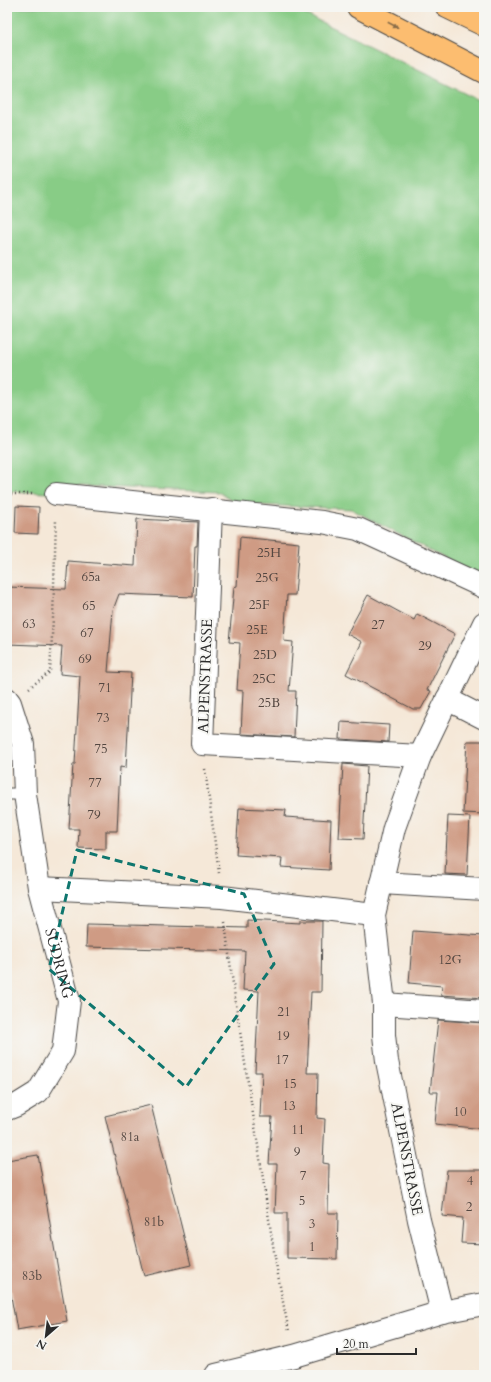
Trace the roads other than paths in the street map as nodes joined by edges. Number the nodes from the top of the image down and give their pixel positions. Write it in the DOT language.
graph roads {
  1 [pos="358,7"];
  2 [pos="447,7"];
  3 [pos="484,26"];
  4 [pos="484,72"];
  5 [pos="56,494"];
  6 [pos="211,509"];
  7 [pos="484,587"];
  8 [pos="484,623"];
  9 [pos="447,699"];
  10 [pos="8,701"];
  11 [pos="484,718"];
  12 [pos="420,756"];
  13 [pos="16,794"];
  14 [pos="381,883"];
  15 [pos="39,888"];
  16 [pos="484,889"];
  17 [pos="374,915"];
  18 [pos="384,1004"];
  19 [pos="484,1011"];
  20 [pos="7,1109"];
  21 [pos="484,1304"];
  22 [pos="442,1312"];
  23 [pos="216,1375"];
  1 -- 4 [label="highway, one-way"];
  2 -- 3 [label="highway"];
  5 -- 6 [label="street"];
  6 -- 7 [label="street"];
  6 -- 12 [label="street, ALPENSTRASSE"];
  8 -- 9 [label="street, ALPENSTRASSE"];
  9 -- 11 [label="street"];
  9 -- 12 [label="street, ALPENSTRASSE"];
  10 -- 13 [label="street, SÜDRING"];
  12 -- 14 [label="street, ALPENSTRASSE"];
  13 -- 15 [label="street, SÜDRING"];
  14 -- 16 [label="street"];
  14 -- 17 [label="street, ALPENSTRASSE"];
  15 -- 17 [label="street"];
  15 -- 20 [label="street, SÜDRING"];
  17 -- 18 [label="street, ALPENSTRASSE"];
  18 -- 19 [label="street"];
  18 -- 22 [label="street, ALPENSTRASSE"];
  21 -- 22 [label="street"];
  22 -- 23 [label="street"];
}
